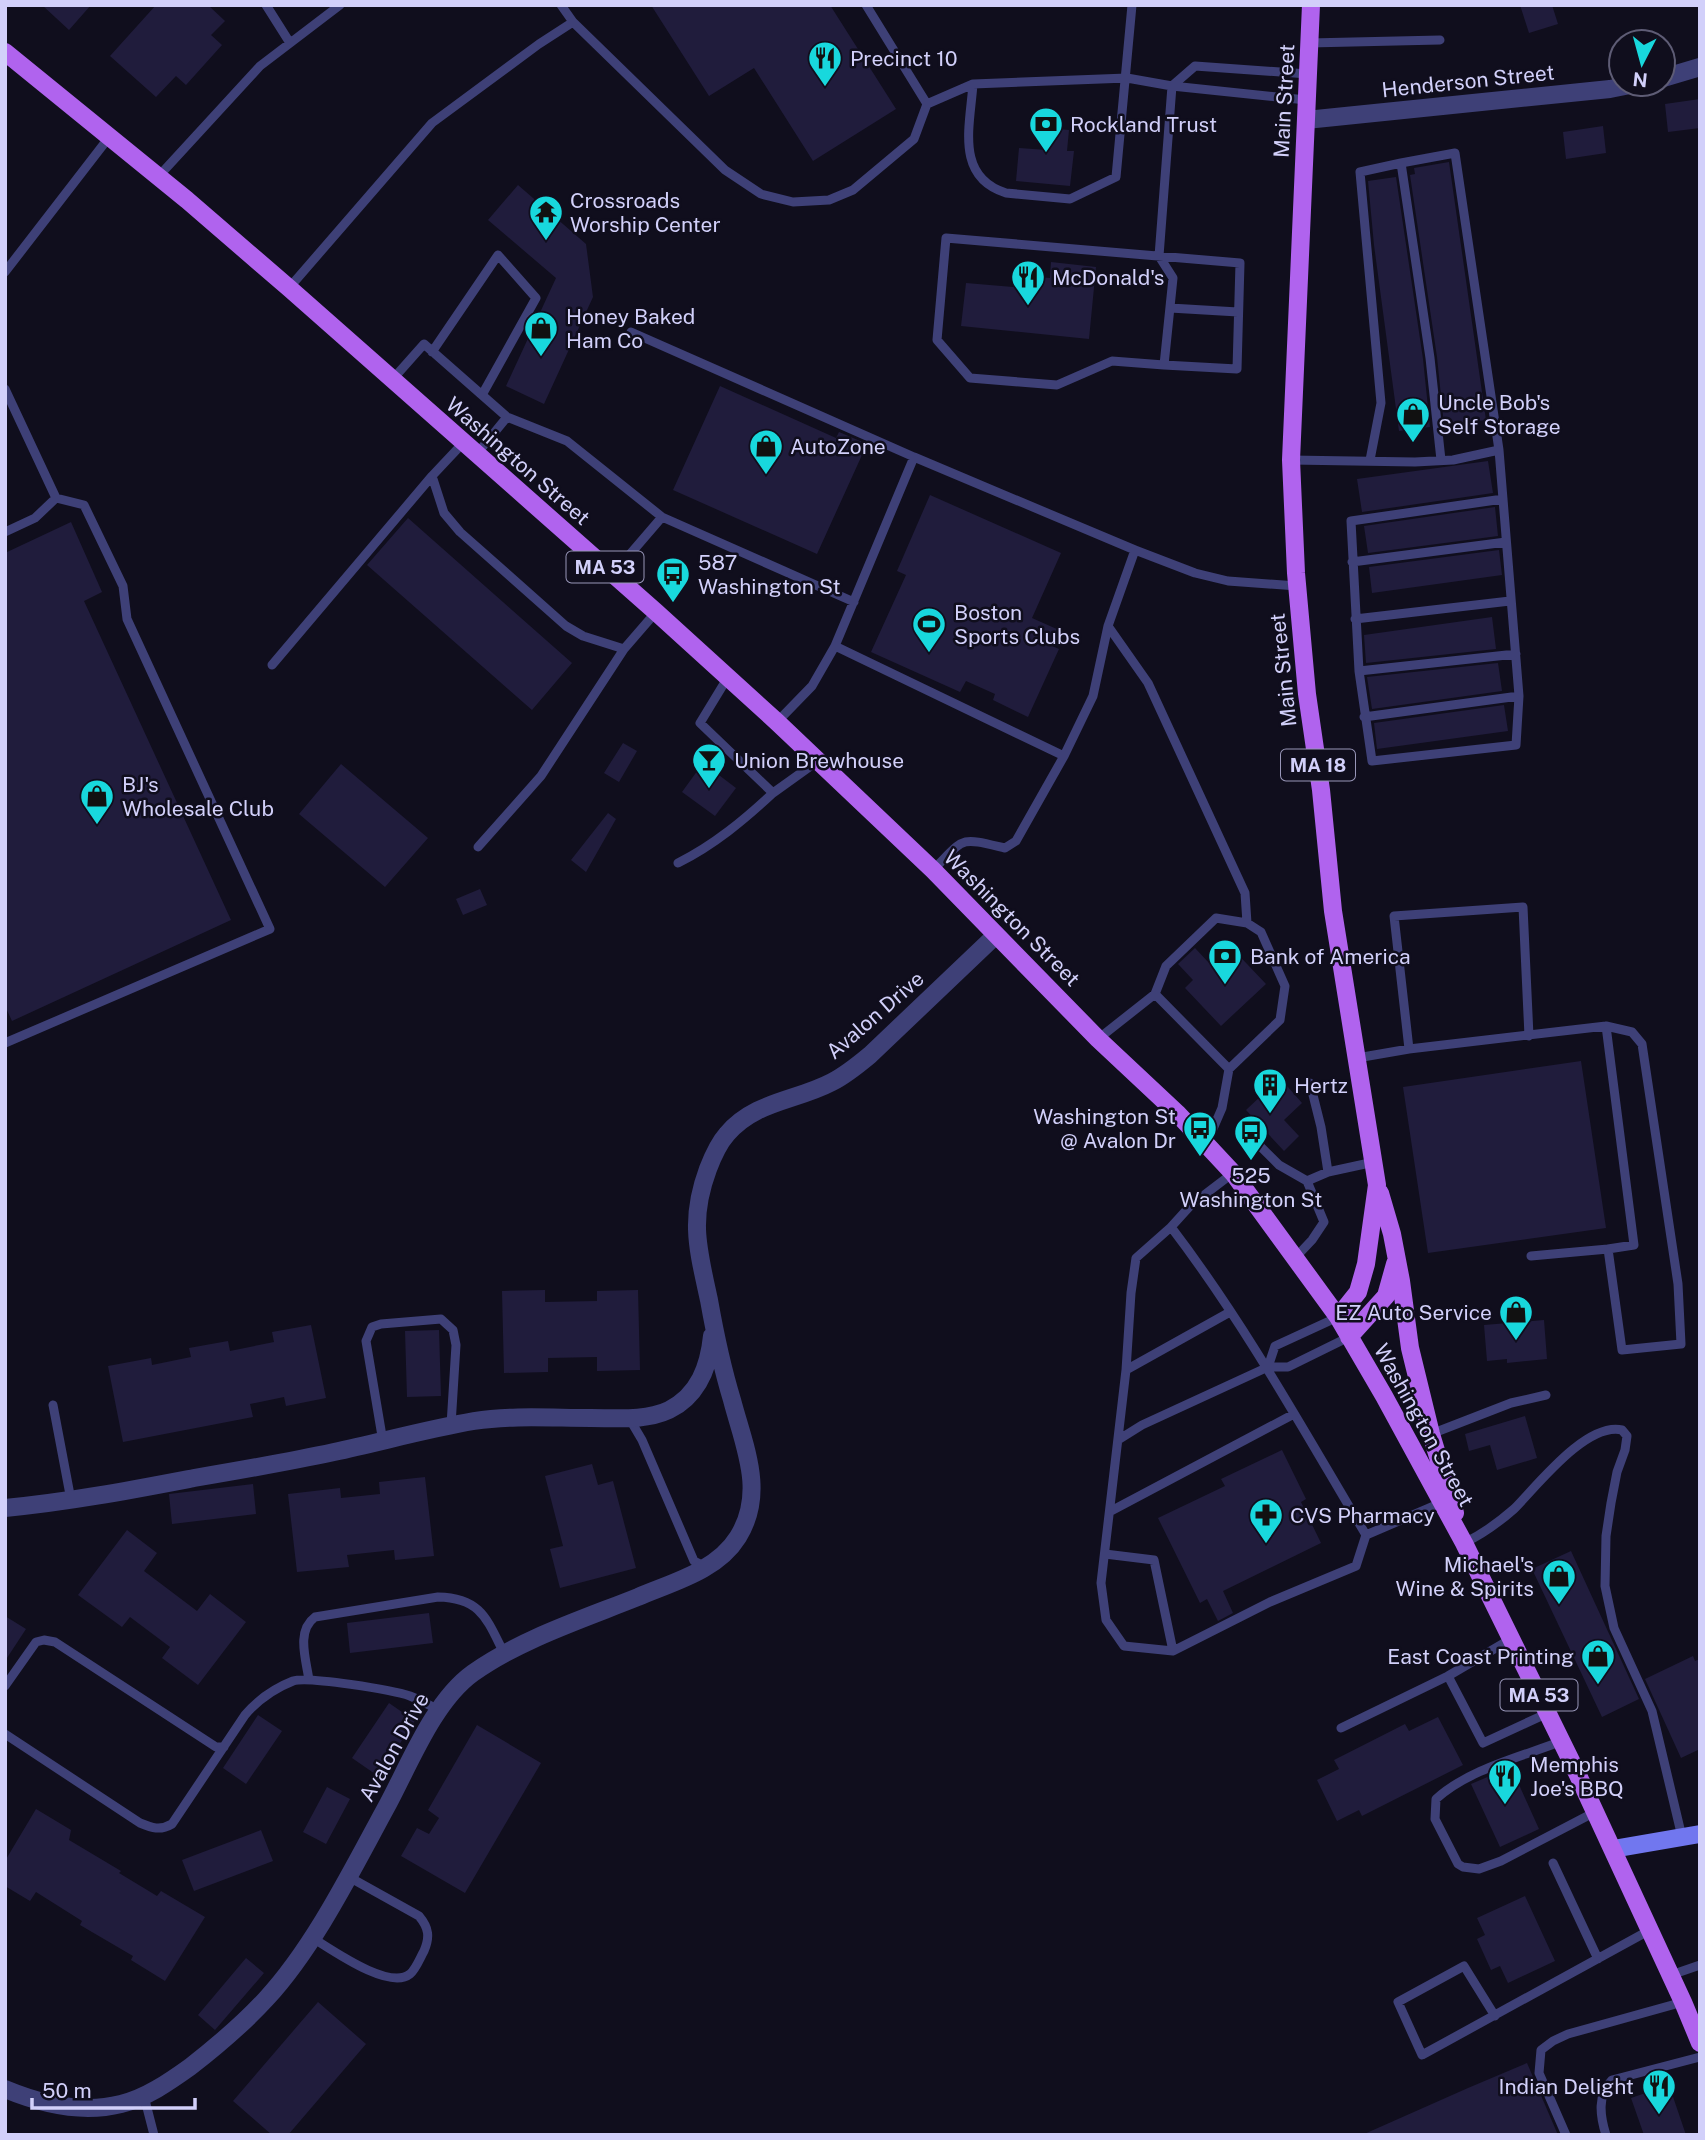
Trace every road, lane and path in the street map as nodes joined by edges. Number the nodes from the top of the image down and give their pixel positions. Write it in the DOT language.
graph roads {
  1 [pos="266,5"];
  2 [pos="340,5"];
  3 [pos="561,5"];
  4 [pos="866,5"];
  5 [pos="1132,5"];
  6 [pos="1311,5"];
  7 [pos="573,22"];
  8 [pos="1440,40"];
  9 [pos="290,43"];
  10 [pos="1309,43"];
  11 [pos="5,52"];
  12 [pos="1700,67"];
  13 [pos="1308,74"];
  14 [pos="1677,74"];
  15 [pos="1127,78"];
  16 [pos="972,84"];
  17 [pos="1172,86"];
  18 [pos="1607,89"];
  19 [pos="1306,100"];
  20 [pos="927,104"];
  21 [pos="1306,120"];
  22 [pos="110,136"];
  23 [pos="1401,163"];
  24 [pos="158,177"];
  25 [pos="1159,256"];
  26 [pos="5,272"];
  27 [pos="289,288"];
  28 [pos="1170,308"];
  29 [pos="1238,312"];
  30 [pos="631,332"];
  31 [pos="432,352"];
  32 [pos="1164,365"];
  33 [pos="392,380"];
  34 [pos="5,389"];
  35 [pos="482,395"];
  36 [pos="507,417"];
  37 [pos="470,449"];
  38 [pos="1499,450"];
  39 [pos="914,457"];
  40 [pos="1291,460"];
  41 [pos="1370,460"];
  42 [pos="1441,460"];
  43 [pos="432,477"];
  44 [pos="56,498"];
  45 [pos="1503,499"];
  46 [pos="662,517"];
  47 [pos="5,532"];
  48 [pos="1506,542"];
  49 [pos="1135,550"];
  50 [pos="1352,562"];
  51 [pos="613,574"];
  52 [pos="1297,586"];
  53 [pos="854,601"];
  54 [pos="1510,601"];
  55 [pos="656,612"];
  56 [pos="1355,619"];
  57 [pos="1108,626"];
  58 [pos="835,646"];
  59 [pos="624,649"];
  60 [pos="1516,654"];
  61 [pos="272,665"];
  62 [pos="1359,671"];
  63 [pos="728,677"];
  64 [pos="1519,696"];
  65 [pos="1364,717"];
  66 [pos="777,722"];
  67 [pos="1063,756"];
  68 [pos="819,760"];
  69 [pos="773,793"];
  70 [pos="478,847"];
  71 [pos="678,863"];
  72 [pos="933,870"];
  73 [pos="1247,923"];
  74 [pos="996,935"];
  75 [pos="1156,994"];
  76 [pos="1606,1026"];
  77 [pos="1529,1036"];
  78 [pos="1098,1039"];
  79 [pos="5,1042"];
  80 [pos="1409,1049"];
  81 [pos="1357,1058"];
  82 [pos="1229,1069"];
  83 [pos="1310,1083"];
  84 [pos="1248,1134"];
  85 [pos="1206,1145"];
  86 [pos="1374,1162"];
  87 [pos="1328,1172"];
  88 [pos="1233,1173"];
  89 [pos="1307,1181"];
  90 [pos="1377,1185"];
  91 [pos="1171,1227"];
  92 [pos="1608,1249"];
  93 [pos="1531,1255"];
  94 [pos="1397,1257"];
  95 [pos="1295,1258"];
  96 [pos="1230,1312"];
  97 [pos="1338,1317"];
  98 [pos="713,1325"];
  99 [pos="1349,1337"];
  100 [pos="1268,1367"];
  101 [pos="1126,1370"];
  102 [pos="1546,1395"];
  103 [pos="53,1405"];
  104 [pos="1294,1414"];
  105 [pos="629,1418"];
  106 [pos="451,1426"];
  107 [pos="1432,1434"];
  108 [pos="1118,1440"];
  109 [pos="383,1441"];
  110 [pos="71,1500"];
  111 [pos="1441,1503"];
  112 [pos="5,1508"];
  113 [pos="1111,1511"];
  114 [pos="1366,1535"];
  115 [pos="1464,1543"];
  116 [pos="1105,1555"];
  117 [pos="707,1567"];
  118 [pos="1511,1639"];
  119 [pos="1173,1651"];
  120 [pos="505,1655"];
  121 [pos="1448,1676"];
  122 [pos="309,1680"];
  123 [pos="5,1686"];
  124 [pos="439,1710"];
  125 [pos="1548,1713"];
  126 [pos="1341,1728"];
  127 [pos="5,1734"];
  128 [pos="1562,1741"];
  129 [pos="224,1747"];
  130 [pos="1595,1812"];
  131 [pos="1691,1835"];
  132 [pos="1613,1849"];
  133 [pos="1553,1863"];
  134 [pos="349,1877"];
  135 [pos="1650,1930"];
  136 [pos="311,1937"];
  137 [pos="1598,1959"];
  138 [pos="1700,1965"];
  139 [pos="1671,1975"];
  140 [pos="1690,2009"];
  141 [pos="1495,2016"];
  142 [pos="1700,2043"];
  143 [pos="1700,2057"];
  144 [pos="5,2089"];
  145 [pos="144,2096"];
  146 [pos="154,2135"];
  147 [pos="1566,2135"];
  148 [pos="1606,2135"];
  1 -- 9 [label="lane"];
  2 -- 9 [label="lane"];
  3 -- 7 [label="lane"];
  4 -- 20 [label="lane"];
  5 -- 15 [label="lane"];
  6 -- 10 [label="main road, Main Street / MA 18"];
  7 -- 20 [label="lane"];
  7 -- 27 [label="lane"];
  8 -- 10 [label="lane"];
  9 -- 24 [label="lane"];
  10 -- 13 [label="main road, Main Street / MA 18"];
  11 -- 22 [label="main road, Washington Street / MA 53"];
  12 -- 14 [label="street"];
  13 -- 17 [label="lane"];
  13 -- 19 [label="main road, Main Street / MA 18"];
  15 -- 16 [label="lane"];
  15 -- 16 [label="lane"];
  15 -- 17 [label="lane"];
  16 -- 20 [label="lane"];
  17 -- 19 [label="lane"];
  17 -- 25 [label="lane"];
  18 -- 21 [label="street, Henderson Street"];
  19 -- 21 [label="main road, Main Street / MA 18"];
  21 -- 40 [label="main road, Main Street / MA 18"];
  22 -- 24 [label="main road, Washington Street / MA 53"];
  22 -- 26 [label="lane"];
  23 -- 38 [label="lane"];
  23 -- 41 [label="lane"];
  23 -- 42 [label="lane"];
  24 -- 27 [label="main road, Washington Street / MA 53"];
  25 -- 28 [label="lane"];
  25 -- 29 [label="lane"];
  25 -- 32 [label="lane"];
  27 -- 33 [label="main road, Washington Street / MA 53"];
  28 -- 29 [label="lane"];
  28 -- 32 [label="lane"];
  29 -- 32 [label="lane"];
  30 -- 39 [label="lane"];
  31 -- 33 [label="lane"];
  31 -- 35 [label="lane"];
  31 -- 35 [label="lane"];
  33 -- 37 [label="main road, Washington Street / MA 53"];
  34 -- 44 [label="lane"];
  35 -- 36 [label="lane"];
  36 -- 37 [label="lane"];
  36 -- 46 [label="lane"];
  37 -- 43 [label="lane"];
  37 -- 51 [label="main road, Washington Street / MA 53"];
  38 -- 42 [label="lane"];
  38 -- 45 [label="lane"];
  39 -- 49 [label="lane"];
  39 -- 53 [label="lane"];
  40 -- 41 [label="lane"];
  40 -- 52 [label="main road, Main Street / MA 18"];
  41 -- 42 [label="lane"];
  43 -- 59 [label="lane"];
  43 -- 61 [label="lane"];
  44 -- 47 [label="lane"];
  44 -- 79 [label="lane"];
  45 -- 48 [label="lane"];
  45 -- 50 [label="lane"];
  46 -- 51 [label="lane"];
  46 -- 53 [label="lane"];
  48 -- 50 [label="lane"];
  48 -- 54 [label="lane"];
  49 -- 52 [label="lane"];
  49 -- 57 [label="lane"];
  50 -- 56 [label="lane"];
  51 -- 55 [label="main road, Washington Street / MA 53"];
  52 -- 81 [label="main road, Main Street / MA 18"];
  53 -- 58 [label="lane"];
  54 -- 56 [label="lane"];
  54 -- 60 [label="lane"];
  55 -- 59 [label="lane"];
  55 -- 63 [label="main road, Washington Street / MA 53"];
  56 -- 62 [label="lane"];
  57 -- 67 [label="lane"];
  57 -- 73 [label="lane"];
  58 -- 66 [label="lane"];
  58 -- 67 [label="lane"];
  59 -- 70 [label="lane"];
  60 -- 62 [label="lane"];
  60 -- 64 [label="lane"];
  62 -- 65 [label="lane"];
  63 -- 66 [label="main road, Washington Street / MA 53"];
  63 -- 69 [label="lane"];
  64 -- 65 [label="lane"];
  64 -- 65 [label="lane"];
  66 -- 68 [label="main road, Washington Street / MA 53"];
  67 -- 72 [label="lane"];
  68 -- 69 [label="lane"];
  68 -- 72 [label="main road, Washington Street / MA 53"];
  69 -- 71 [label="lane"];
  72 -- 74 [label="main road, Washington Street / MA 53"];
  73 -- 75 [label="lane"];
  73 -- 82 [label="lane"];
  74 -- 78 [label="main road, Washington Street / MA 53"];
  74 -- 98 [label="street, Avalon Drive"];
  75 -- 78 [label="lane"];
  75 -- 82 [label="lane"];
  76 -- 77 [label="lane"];
  76 -- 92 [label="lane"];
  76 -- 92 [label="lane"];
  77 -- 80 [label="lane"];
  77 -- 80 [label="lane"];
  78 -- 85 [label="main road, Washington Street / MA 53"];
  80 -- 81 [label="lane"];
  81 -- 86 [label="main road, Main Street / MA 18"];
  82 -- 85 [label="lane"];
  83 -- 87 [label="lane"];
  84 -- 89 [label="lane"];
  85 -- 88 [label="main road, Washington Street / MA 53"];
  86 -- 87 [label="lane"];
  86 -- 90 [label="main road, Main Street / MA 18"];
  87 -- 89 [label="lane"];
  88 -- 91 [label="lane"];
  88 -- 95 [label="main road, Washington Street / MA 53"];
  89 -- 95 [label="lane"];
  90 -- 94 [label="main road, MA 18"];
  90 -- 97 [label="main road, Main Street / MA 18"];
  91 -- 96 [label="lane"];
  91 -- 101 [label="lane"];
  92 -- 93 [label="lane"];
  94 -- 99 [label="main road"];
  94 -- 107 [label="main road"];
  95 -- 97 [label="main road, Washington Street / MA 53"];
  96 -- 100 [label="lane"];
  96 -- 101 [label="lane"];
  97 -- 99 [label="main road, Washington Street / MA 53"];
  97 -- 100 [label="lane"];
  98 -- 105 [label="street, Avalon Drive"];
  98 -- 117 [label="street, Avalon Drive"];
  99 -- 100 [label="lane"];
  99 -- 111 [label="main road, Washington Street / MA 53"];
  100 -- 104 [label="lane"];
  100 -- 108 [label="lane"];
  101 -- 108 [label="lane"];
  102 -- 107 [label="lane"];
  103 -- 110 [label="lane"];
  104 -- 113 [label="lane"];
  104 -- 114 [label="lane"];
  105 -- 106 [label="street, Avalon Drive"];
  105 -- 117 [label="lane"];
  106 -- 109 [label="street, Avalon Drive"];
  106 -- 109 [label="lane"];
  107 -- 115 [label="main road"];
  108 -- 113 [label="lane"];
  109 -- 110 [label="street, Avalon Drive"];
  110 -- 112 [label="street, Avalon Drive"];
  111 -- 114 [label="lane"];
  111 -- 115 [label="main road, Washington Street / MA 53"];
  113 -- 116 [label="lane"];
  114 -- 119 [label="lane"];
  115 -- 118 [label="main road, Washington Street / MA 53"];
  115 -- 131 [label="lane"];
  116 -- 119 [label="lane"];
  116 -- 119 [label="lane"];
  117 -- 120 [label="street, Avalon Drive"];
  118 -- 121 [label="lane"];
  118 -- 125 [label="main road, Washington Street / MA 53"];
  120 -- 122 [label="lane"];
  120 -- 124 [label="street, Avalon Drive"];
  121 -- 125 [label="lane"];
  121 -- 126 [label="lane"];
  122 -- 124 [label="lane"];
  122 -- 129 [label="lane"];
  123 -- 129 [label="lane"];
  124 -- 134 [label="street, Avalon Drive"];
  125 -- 128 [label="main road, Washington Street / MA 53"];
  127 -- 129 [label="lane"];
  128 -- 130 [label="main road, Washington Street / MA 53"];
  128 -- 130 [label="lane"];
  130 -- 132 [label="main road, Washington Street / MA 53"];
  131 -- 132 [label="street"];
  132 -- 135 [label="main road, Washington Street / MA 53"];
  133 -- 137 [label="lane"];
  134 -- 136 [label="street, Avalon Drive"];
  134 -- 136 [label="lane"];
  135 -- 137 [label="lane"];
  135 -- 139 [label="main road, Washington Street / MA 53"];
  136 -- 145 [label="street, Avalon Drive"];
  137 -- 141 [label="lane"];
  138 -- 139 [label="lane"];
  139 -- 140 [label="main road, Washington Street / MA 53"];
  140 -- 142 [label="main road, Washington Street / MA 53"];
  140 -- 147 [label="lane"];
  141 -- 141 [label="lane"];
  143 -- 148 [label="lane"];
  144 -- 145 [label="street, Avalon Drive"];
  145 -- 146 [label="lane"];
}
